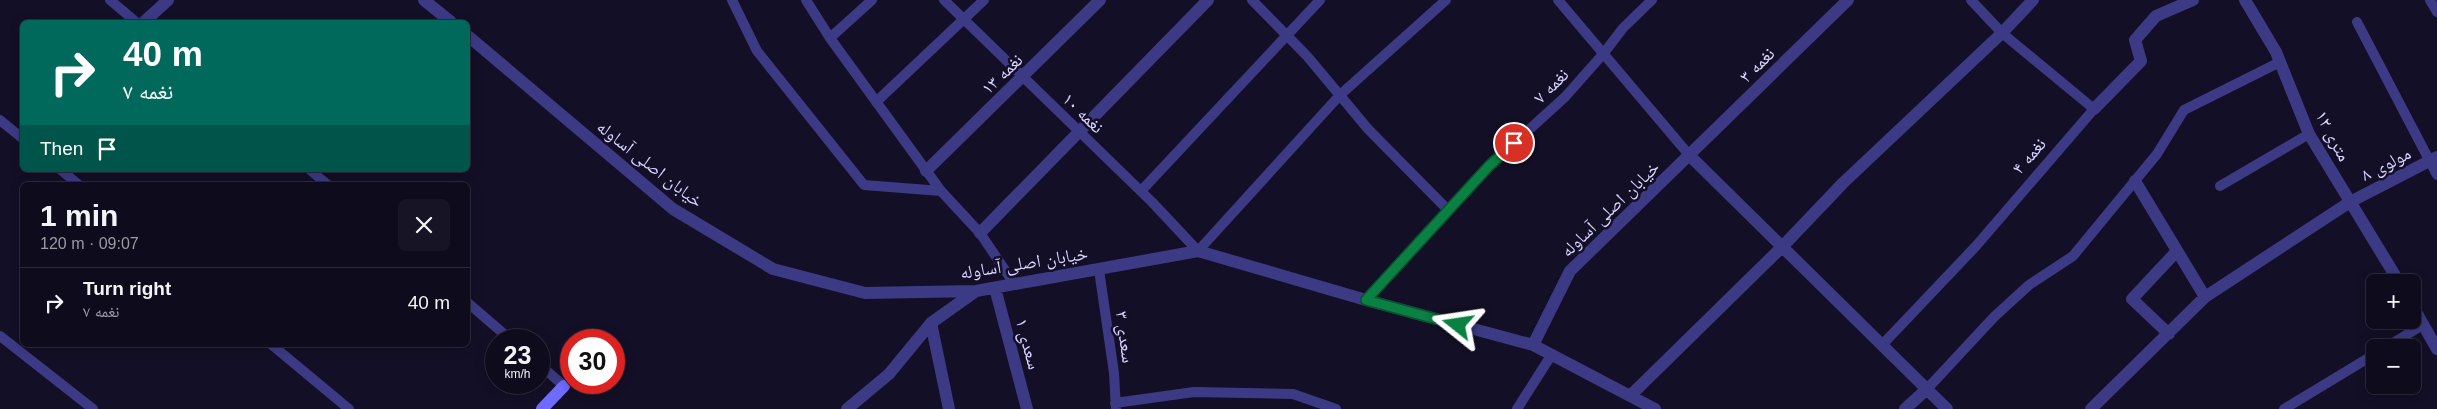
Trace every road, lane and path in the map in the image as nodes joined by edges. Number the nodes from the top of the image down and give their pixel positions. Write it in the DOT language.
graph roads {
  1 [pos="110,0"];
  2 [pos="168,0"];
  3 [pos="424,0"];
  4 [pos="732,0"];
  5 [pos="806,0"];
  6 [pos="872,0"];
  7 [pos="944,0"];
  8 [pos="984,0"];
  9 [pos="1100,0"];
  10 [pos="1208,0"];
  11 [pos="1252,0"];
  12 [pos="1320,0"];
  13 [pos="1446,0"];
  14 [pos="1558,0"];
  15 [pos="1652,0"];
  16 [pos="1848,0"];
  17 [pos="1971,0"];
  18 [pos="2032,0"];
  19 [pos="2193,0"];
  20 [pos="2245,0"];
  21 [pos="2430,0"];
  22 [pos="2437,12"];
  23 [pos="963,19"];
  24 [pos="134,20"];
  25 [pos="146,20"];
  26 [pos="449,20"];
  27 [pos="2357,22"];
  28 [pos="2002,33"];
  29 [pos="1287,36"];
  30 [pos="470,38"];
  31 [pos="830,38"];
  32 [pos="1604,53"];
  33 [pos="2280,62"];
  34 [pos="1023,77"];
  35 [pos="1340,95"];
  36 [pos="876,102"];
  37 [pos="2094,109"];
  38 [pos="0,120"];
  39 [pos="1080,132"];
  40 [pos="2309,134"];
  41 [pos="20,136"];
  42 [pos="1690,156"];
  43 [pos="2433,159"];
  44 [pos="926,171"];
  45 [pos="63,172"];
  46 [pos="312,172"];
  47 [pos="2437,175"];
  48 [pos="2135,181"];
  49 [pos="75,182"];
  50 [pos="324,182"];
  51 [pos="2220,186"];
  52 [pos="1141,191"];
  53 [pos="940,192"];
  54 [pos="2350,202"];
  55 [pos="1448,210"];
  56 [pos="980,233"];
  57 [pos="1783,246"];
  58 [pos="1198,251"];
  59 [pos="2177,251"];
  60 [pos="1099,270"];
  61 [pos="2394,274"];
  62 [pos="1015,285"];
  63 [pos="995,288"];
  64 [pos="976,291"];
  65 [pos="2206,298"];
  66 [pos="1366,300"];
  67 [pos="470,306"];
  68 [pos="2421,319"];
  69 [pos="931,323"];
  70 [pos="2424,324"];
  71 [pos="498,329"];
  72 [pos="2169,334"];
  73 [pos="0,336"];
  74 [pos="2400,339"];
  75 [pos="1882,344"];
  76 [pos="1533,345"];
  77 [pos="274,347"];
  78 [pos="2437,348"];
  79 [pos="1552,354"];
  80 [pos="2366,359"];
  81 [pos="550,374"];
  82 [pos="560,382"];
  83 [pos="560,390"];
  84 [pos="1926,390"];
  85 [pos="1630,396"];
  86 [pos="1116,406"];
  87 [pos="93,409"];
  88 [pos="349,409"];
  89 [pos="542,409"];
  90 [pos="847,409"];
  91 [pos="949,409"];
  92 [pos="1027,409"];
  93 [pos="1336,409"];
  94 [pos="1517,409"];
  95 [pos="1655,409"];
  96 [pos="1905,409"];
  97 [pos="1947,409"];
  98 [pos="2091,409"];
  99 [pos="2284,409"];
  1 -- 24 [label="lane"];
  2 -- 25 [label="street"];
  3 -- 26 [label="street"];
  4 -- 53 [label="lane"];
  5 -- 31 [label="lane"];
  6 -- 31 [label="lane"];
  7 -- 23 [label="lane, نغمه ۱۰"];
  8 -- 23 [label="lane"];
  9 -- 34 [label="street, نغمه ۱۳"];
  10 -- 39 [label="street"];
  11 -- 29 [label="lane"];
  12 -- 29 [label="lane"];
  13 -- 35 [label="lane"];
  14 -- 32 [label="lane"];
  15 -- 32 [label="lane, نغمه ۷"];
  16 -- 42 [label="street, نغمه ۳"];
  17 -- 28 [label="lane"];
  18 -- 28 [label="street"];
  19 -- 37 [label="street, نغمه ۴"];
  20 -- 33 [label="street, ۱۲ متری"];
  21 -- 22 [label="lane"];
  23 -- 34 [label="lane, نغمه ۱۰"];
  23 -- 36 [label="lane"];
  27 -- 43 [label="lane"];
  28 -- 37 [label="lane"];
  28 -- 57 [label="street"];
  29 -- 35 [label="lane"];
  29 -- 52 [label="lane"];
  30 -- 64 [label="street, خیابان اصلی آساوله"];
  31 -- 36 [label="lane"];
  32 -- 42 [label="lane"];
  32 -- 55 [label="lane, نغمه ۷"];
  33 -- 40 [label="street, ۱۲ متری"];
  33 -- 48 [label="lane"];
  34 -- 39 [label="lane, نغمه ۱۰"];
  34 -- 44 [label="street, نغمه ۱۳"];
  35 -- 55 [label="lane"];
  35 -- 58 [label="lane"];
  36 -- 44 [label="lane"];
  37 -- 75 [label="lane, نغمه ۴"];
  38 -- 41 [label="lane"];
  39 -- 52 [label="lane, نغمه ۱۰"];
  39 -- 56 [label="street"];
  40 -- 51 [label="lane"];
  40 -- 54 [label="street, ۱۲ متری"];
  42 -- 57 [label="street"];
  42 -- 76 [label="street, خیابان اصلی آساوله"];
  43 -- 47 [label="lane"];
  43 -- 54 [label="street, مولوی ۸"];
  44 -- 53 [label="lane"];
  45 -- 49 [label="lane"];
  46 -- 50 [label="lane"];
  48 -- 59 [label="street"];
  48 -- 84 [label="lane"];
  52 -- 58 [label="lane, نغمه ۱۰"];
  53 -- 56 [label="lane"];
  54 -- 61 [label="street, ۱۲ متری"];
  54 -- 65 [label="street, مولوی ۸"];
  55 -- 66 [label="lane, نغمه ۷"];
  56 -- 62 [label="lane"];
  57 -- 75 [label="street"];
  57 -- 85 [label="street"];
  58 -- 60 [label="street, خیابان اصلی آساوله"];
  58 -- 66 [label="street, خیابان اصلی آساوله"];
  59 -- 65 [label="street"];
  59 -- 72 [label="street"];
  60 -- 62 [label="street, خیابان اصلی آساوله"];
  60 -- 86 [label="lane, سعدی ۳"];
  62 -- 63 [label="street, خیابان اصلی آساوله"];
  63 -- 64 [label="street, خیابان اصلی آساوله"];
  63 -- 92 [label="street, سعدی ۱"];
  64 -- 69 [label="street"];
  65 -- 72 [label="street, مولوی ۸"];
  66 -- 76 [label="street, خیابان اصلی آساوله"];
  67 -- 71 [label="lane"];
  68 -- 70 [label="street"];
  69 -- 90 [label="street"];
  69 -- 91 [label="street"];
  70 -- 74 [label="lane"];
  70 -- 78 [label="street"];
  72 -- 98 [label="street, مولوی ۸"];
  73 -- 87 [label="lane"];
  75 -- 84 [label="street"];
  76 -- 79 [label="street, خیابان اصلی آساوله"];
  77 -- 88 [label="lane"];
  79 -- 85 [label="street, خیابان اصلی آساوله"];
  79 -- 94 [label="lane"];
  80 -- 99 [label="lane"];
  81 -- 82 [label="lane"];
  83 -- 89 [label="street"];
  84 -- 96 [label="street"];
  84 -- 97 [label="street"];
  85 -- 95 [label="street, خیابان اصلی آساوله"];
  86 -- 93 [label="lane"];
}
